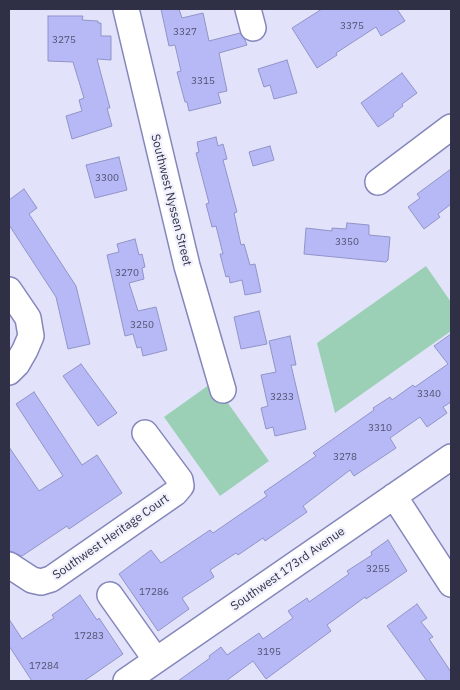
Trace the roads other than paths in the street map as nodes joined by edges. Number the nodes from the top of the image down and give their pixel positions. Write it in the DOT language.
graph roads {
  1 [pos="126,9"];
  2 [pos="451,127"];
  3 [pos="378,182"];
  4 [pos="9,290"];
  5 [pos="9,372"];
  6 [pos="222,390"];
  7 [pos="145,434"];
  8 [pos="451,457"];
  9 [pos="394,496"];
  10 [pos="9,564"];
  11 [pos="451,584"];
  12 [pos="110,595"];
  13 [pos="156,660"];
  14 [pos="126,681"];
  1 -- 6 [label="street, Southwest Nyssen Street"];
  2 -- 3 [label="street"];
  4 -- 5 [label="street"];
  7 -- 10 [label="street, Southwest Heritage Court"];
  8 -- 9 [label="street, Southwest 173rd Avenue"];
  9 -- 11 [label="street"];
  9 -- 13 [label="street, Southwest 173rd Avenue"];
  12 -- 13 [label="street"];
  13 -- 14 [label="street, Southwest 173rd Avenue"];
}
